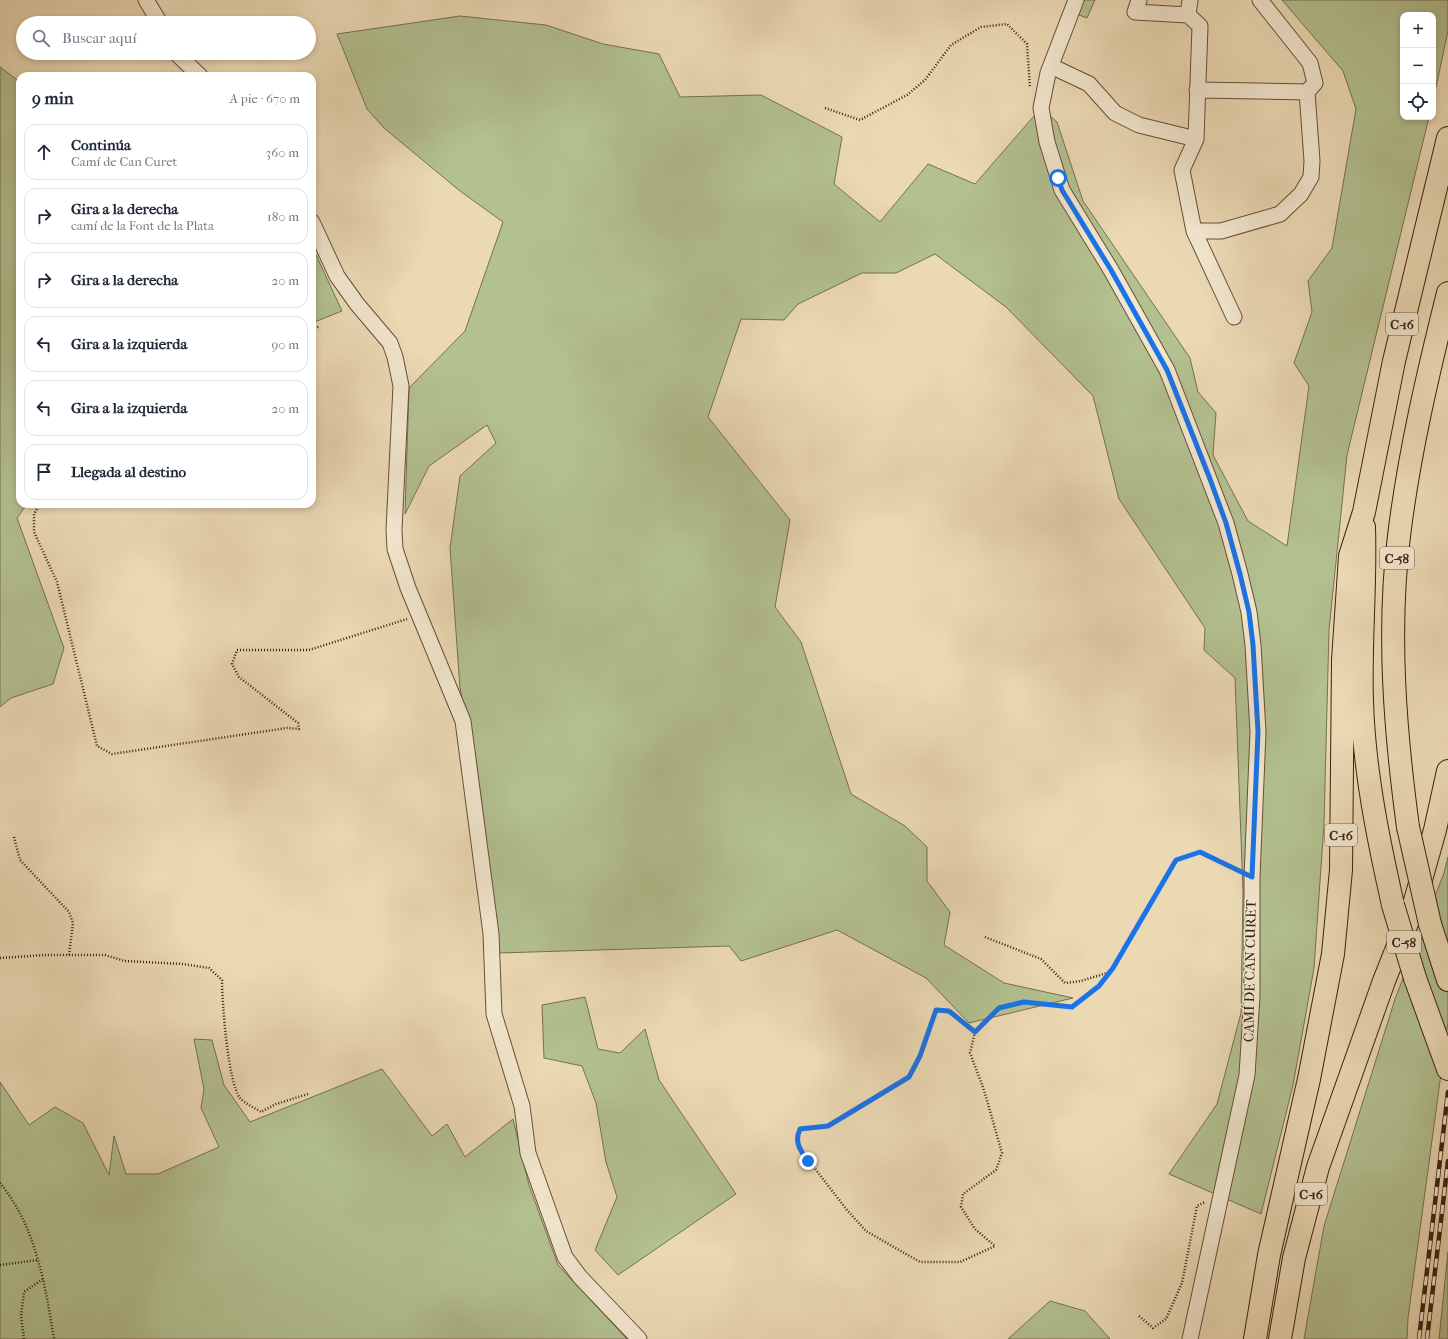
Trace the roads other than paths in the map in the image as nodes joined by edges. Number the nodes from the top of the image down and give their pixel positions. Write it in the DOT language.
graph roads {
  1 [pos="146,0"];
  2 [pos="1076,0"];
  3 [pos="1139,0"];
  4 [pos="1190,0"];
  5 [pos="1260,0"];
  6 [pos="1188,15"];
  7 [pos="156,16"];
  8 [pos="183,60"];
  9 [pos="1051,66"];
  10 [pos="196,72"];
  11 [pos="1197,90"];
  12 [pos="1307,92"];
  13 [pos="1448,138"];
  14 [pos="1196,139"];
  15 [pos="316,231"];
  16 [pos="1194,231"];
  17 [pos="1448,293"];
  18 [pos="1234,317"];
  19 [pos="1364,512"];
  20 [pos="1448,771"];
  21 [pos="1448,980"];
  22 [pos="1447,1067"];
  23 [pos="639,1339"];
  24 [pos="1190,1339"];
  25 [pos="1255,1339"];
  26 [pos="1280,1339"];
  1 -- 7 [label="street"];
  2 -- 9 [label="street, CAMÍ DE CAN CURET"];
  3 -- 6 [label="street"];
  4 -- 6 [label="street"];
  5 -- 12 [label="street"];
  6 -- 11 [label="street"];
  8 -- 10 [label="street"];
  9 -- 14 [label="street"];
  9 -- 24 [label="street, CAMÍ DE CAN CURET"];
  11 -- 12 [label="street"];
  11 -- 14 [label="street"];
  12 -- 16 [label="street"];
  13 -- 19 [label="highway, C-16"];
  14 -- 16 [label="street"];
  15 -- 23 [label="street"];
  16 -- 18 [label="street"];
  17 -- 21 [label="highway, C-58, bridge"];
  19 -- 22 [label="highway, C-58, bridge"];
  19 -- 25 [label="highway, C-16"];
  20 -- 26 [label="highway, C-16"];
}
